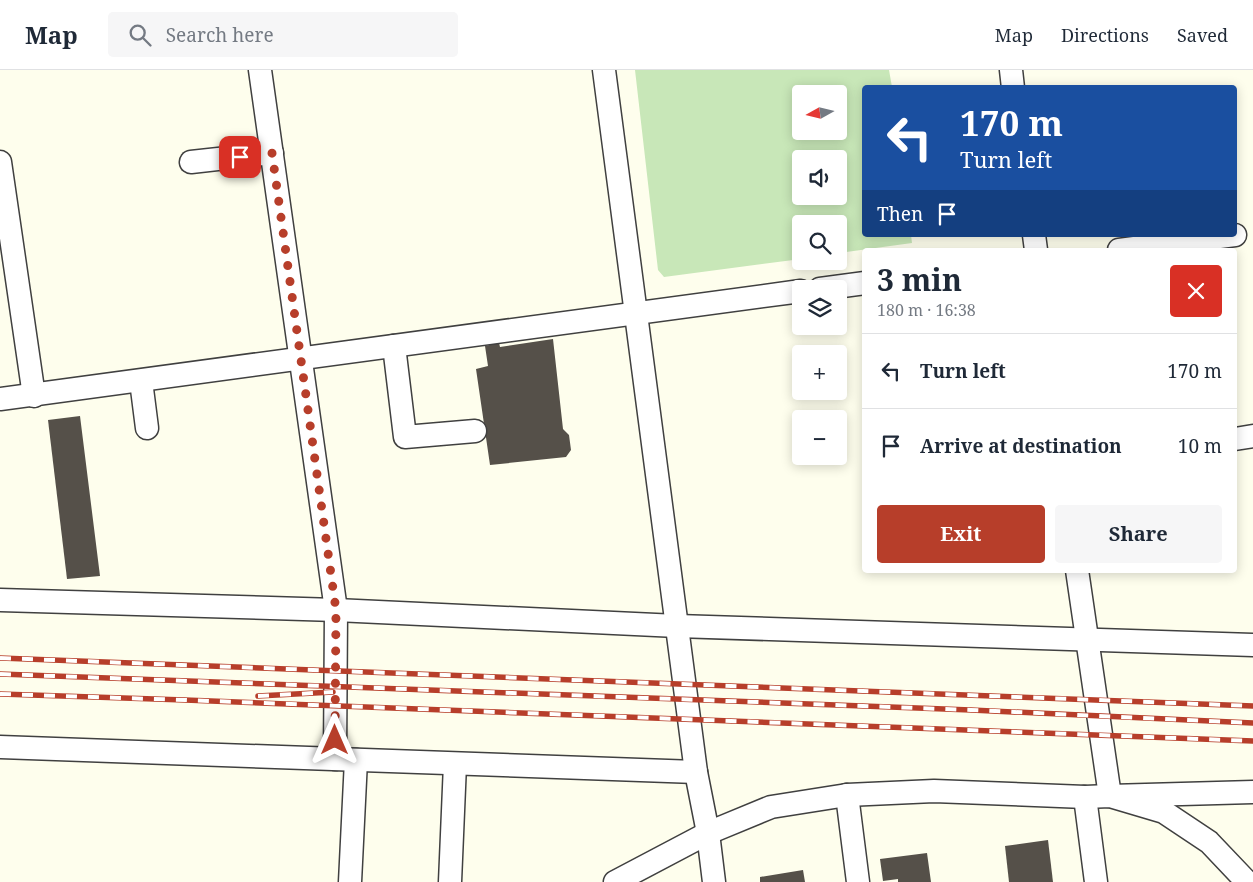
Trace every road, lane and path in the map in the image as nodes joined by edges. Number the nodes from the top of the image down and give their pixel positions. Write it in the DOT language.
graph roads {
  1 [pos="260,70"];
  2 [pos="604,70"];
  3 [pos="1010,70"];
  4 [pos="1012,85"];
  5 [pos="272,153"];
  6 [pos="0,162"];
  7 [pos="192,162"];
  8 [pos="1253,233"];
  9 [pos="1237,235"];
  10 [pos="1220,237"];
  11 [pos="1134,248"];
  12 [pos="862,283"];
  13 [pos="847,285"];
  14 [pos="792,292"];
  15 [pos="636,312"];
  16 [pos="394,346"];
  17 [pos="300,358"];
  18 [pos="141,380"];
  19 [pos="34,396"];
  20 [pos="0,399"];
  21 [pos="147,428"];
  22 [pos="475,431"];
  23 [pos="1253,436"];
  24 [pos="1237,438"];
  25 [pos="1077,573"];
  26 [pos="0,600"];
  27 [pos="336,610"];
  28 [pos="677,626"];
  29 [pos="1087,639"];
  30 [pos="1253,645"];
  31 [pos="0,747"];
  32 [pos="346,759"];
  33 [pos="456,764"];
  34 [pos="696,772"];
  35 [pos="1253,792"];
  36 [pos="847,795"];
  37 [pos="1110,796"];
  38 [pos="1085,797"];
  39 [pos="708,833"];
  40 [pos="350,882"];
  41 [pos="450,882"];
  42 [pos="615,882"];
  43 [pos="714,882"];
  44 [pos="858,882"];
  45 [pos="1096,882"];
  46 [pos="1247,882"];
  1 -- 5 [label="street"];
  2 -- 15 [label="street"];
  3 -- 4 [label="street"];
  5 -- 7 [label="street"];
  5 -- 17 [label="street"];
  6 -- 19 [label="street"];
  8 -- 9 [label="street"];
  10 -- 11 [label="street"];
  12 -- 13 [label="street"];
  14 -- 15 [label="street"];
  15 -- 16 [label="street"];
  15 -- 28 [label="street"];
  16 -- 17 [label="street"];
  16 -- 22 [label="street"];
  17 -- 18 [label="street"];
  17 -- 27 [label="street"];
  18 -- 19 [label="street"];
  18 -- 21 [label="street"];
  19 -- 20 [label="street"];
  23 -- 24 [label="street"];
  25 -- 29 [label="street"];
  26 -- 27 [label="street"];
  27 -- 28 [label="street"];
  27 -- 32 [label="street"];
  28 -- 29 [label="street"];
  28 -- 34 [label="street"];
  29 -- 30 [label="street"];
  29 -- 37 [label="street"];
  31 -- 32 [label="street"];
  32 -- 33 [label="street"];
  32 -- 40 [label="street"];
  33 -- 34 [label="street"];
  33 -- 41 [label="street"];
  34 -- 39 [label="street"];
  35 -- 37 [label="street"];
  36 -- 38 [label="street"];
  36 -- 39 [label="street"];
  36 -- 44 [label="street"];
  37 -- 38 [label="street"];
  37 -- 46 [label="street"];
  38 -- 45 [label="street"];
  39 -- 42 [label="street"];
  39 -- 43 [label="street"];
}
